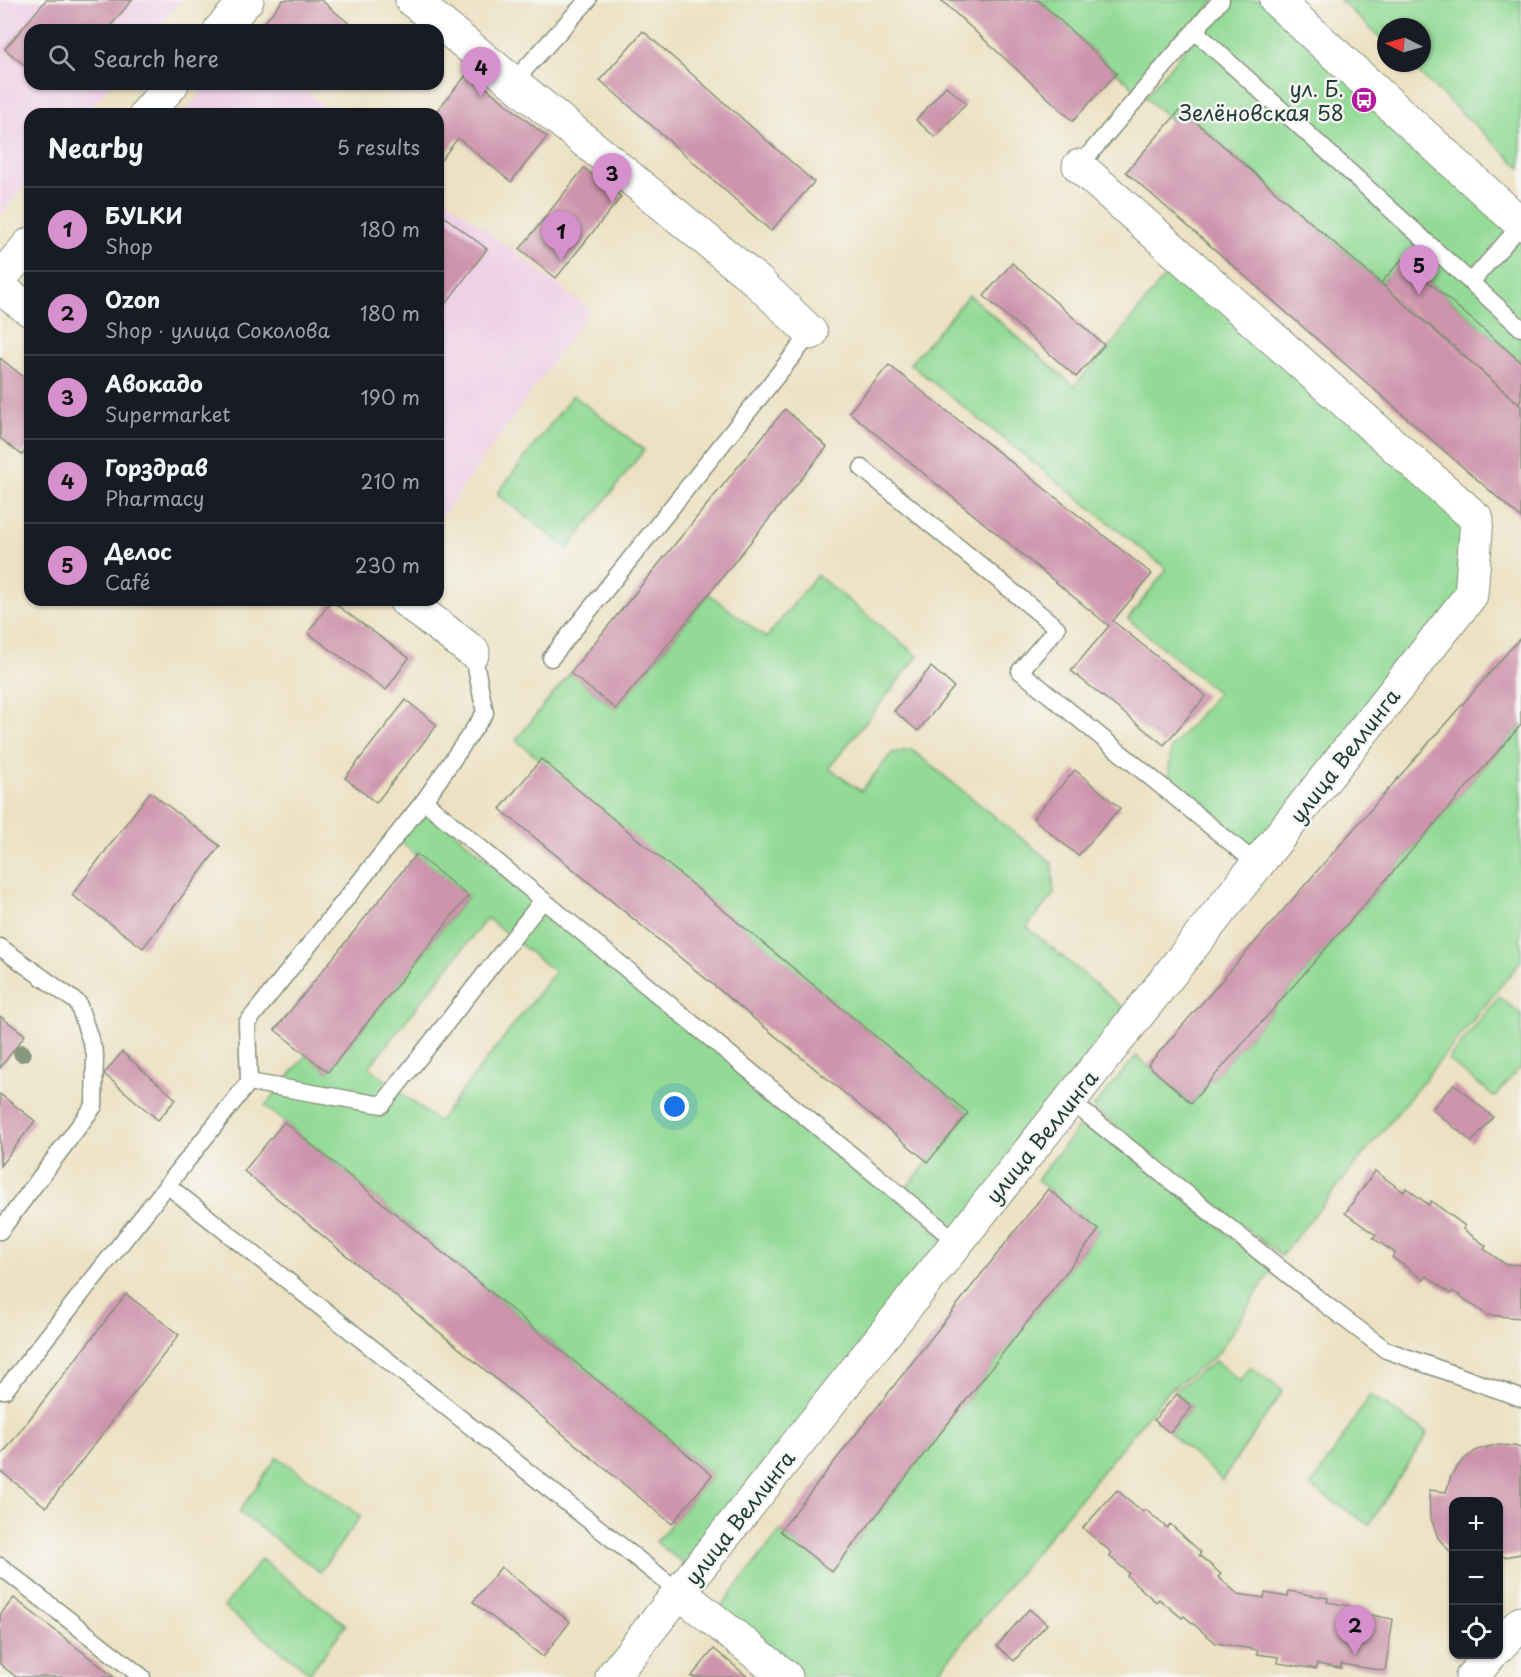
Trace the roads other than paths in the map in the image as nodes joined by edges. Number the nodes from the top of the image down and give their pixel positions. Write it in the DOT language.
graph roads {
  1 [pos="247,0"];
  2 [pos="412,0"];
  3 [pos="588,0"];
  4 [pos="1221,0"];
  5 [pos="1276,0"];
  6 [pos="225,24"];
  7 [pos="442,24"];
  8 [pos="444,26"];
  9 [pos="1196,32"];
  10 [pos="513,82"];
  11 [pos="167,90"];
  12 [pos="151,108"];
  13 [pos="1079,166"];
  14 [pos="1521,225"];
  15 [pos="24,251"];
  16 [pos="0,278"];
  17 [pos="1471,282"];
  18 [pos="0,288"];
  19 [pos="24,306"];
  20 [pos="1521,328"];
  21 [pos="811,333"];
  22 [pos="862,468"];
  23 [pos="413,606"];
  24 [pos="473,652"];
  25 [pos="551,658"];
  26 [pos="424,801"];
  27 [pos="1257,864"];
  28 [pos="543,900"];
  29 [pos="0,947"];
  30 [pos="249,1082"];
  31 [pos="1069,1101"];
  32 [pos="167,1185"];
  33 [pos="0,1231"];
  34 [pos="957,1242"];
  35 [pos="0,1390"];
  36 [pos="1521,1398"];
  37 [pos="0,1566"];
  38 [pos="679,1593"];
  39 [pos="1521,1623"];
  40 [pos="1503,1642"];
  41 [pos="1487,1659"];
  42 [pos="142,1677"];
  43 [pos="612,1677"];
  44 [pos="785,1677"];
  45 [pos="1472,1677"];
  1 -- 6 [label="street"];
  2 -- 7 [label="street"];
  3 -- 10 [label="lane"];
  4 -- 9 [label="lane"];
  5 -- 14 [label="street"];
  8 -- 10 [label="street"];
  9 -- 13 [label="lane"];
  9 -- 17 [label="lane"];
  10 -- 21 [label="street"];
  11 -- 12 [label="street"];
  13 -- 27 [label="street, улица Веллинга"];
  14 -- 17 [label="lane"];
  15 -- 16 [label="street"];
  17 -- 20 [label="lane"];
  18 -- 19 [label="street"];
  21 -- 25 [label="lane"];
  22 -- 27 [label="lane"];
  23 -- 24 [label="street"];
  24 -- 26 [label="lane"];
  26 -- 28 [label="lane"];
  26 -- 30 [label="lane"];
  27 -- 31 [label="street, улица Веллинга"];
  28 -- 30 [label="lane"];
  28 -- 34 [label="lane"];
  29 -- 33 [label="lane"];
  30 -- 32 [label="lane"];
  31 -- 34 [label="street, улица Веллинга"];
  31 -- 36 [label="lane"];
  32 -- 35 [label="lane"];
  32 -- 38 [label="lane"];
  34 -- 38 [label="street, улица Веллинга"];
  37 -- 42 [label="lane"];
  38 -- 43 [label="street, улица Веллинга"];
  38 -- 44 [label="street"];
  39 -- 40 [label="street"];
  41 -- 45 [label="street"];
}
